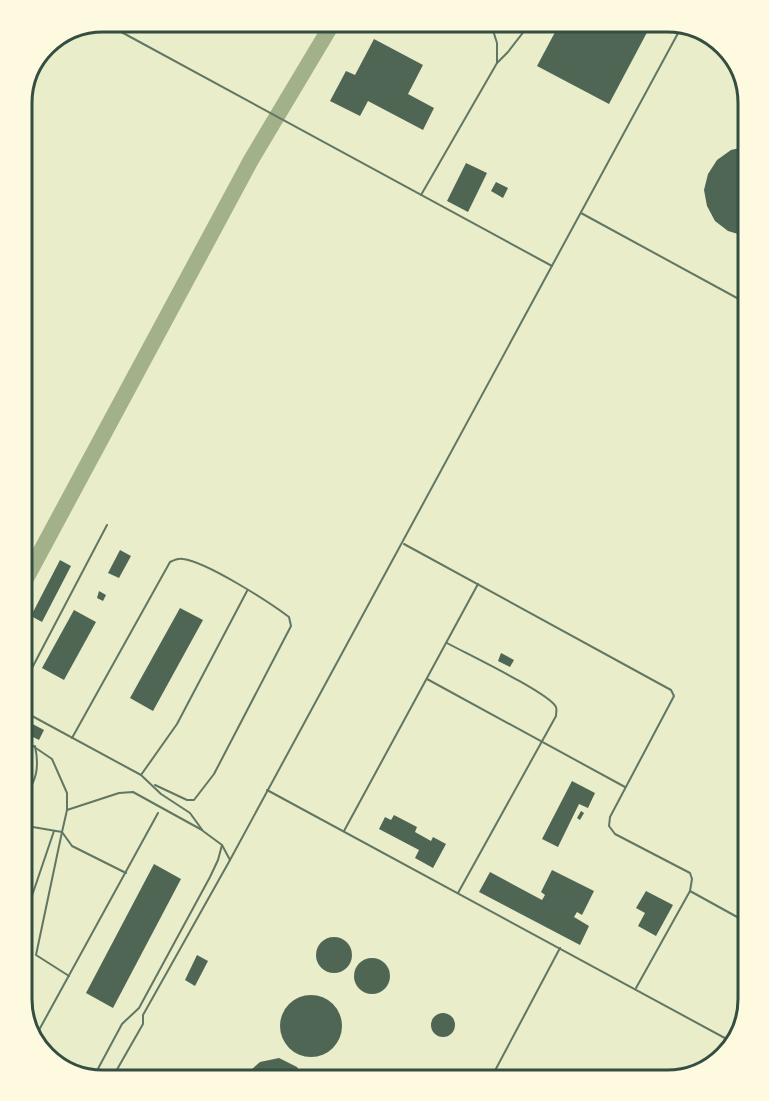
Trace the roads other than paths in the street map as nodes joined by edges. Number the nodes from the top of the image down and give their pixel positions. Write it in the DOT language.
graph roads {
  1 [pos="121,32"];
  2 [pos="494,32"];
  3 [pos="523,32"];
  4 [pos="678,33"];
  5 [pos="497,63"];
  6 [pos="421,195"];
  7 [pos="581,213"];
  8 [pos="552,266"];
  9 [pos="738,299"];
  10 [pos="107,525"];
  11 [pos="403,543"];
  12 [pos="478,584"];
  13 [pos="247,591"];
  14 [pos="447,643"];
  15 [pos="32,668"];
  16 [pos="427,679"];
  17 [pos="32,716"];
  18 [pos="72,738"];
  19 [pos="541,742"];
  20 [pos="32,744"];
  21 [pos="35,746"];
  22 [pos="141,775"];
  23 [pos="32,784"];
  24 [pos="152,784"];
  25 [pos="625,788"];
  26 [pos="267,790"];
  27 [pos="67,810"];
  28 [pos="158,813"];
  29 [pos="32,827"];
  30 [pos="54,831"];
  31 [pos="203,831"];
  32 [pos="344,831"];
  33 [pos="62,832"];
  34 [pos="222,845"];
  35 [pos="230,860"];
  36 [pos="126,873"];
  37 [pos="690,891"];
  38 [pos="458,893"];
  39 [pos="32,896"];
  40 [pos="738,917"];
  41 [pos="560,948"];
  42 [pos="69,976"];
  43 [pos="636,988"];
  44 [pos="39,1030"];
  45 [pos="726,1037"];
  46 [pos="98,1069"];
  47 [pos="117,1069"];
  48 [pos="495,1070"];
  1 -- 6 [label="lane"];
  2 -- 5 [label="lane"];
  3 -- 5 [label="lane"];
  4 -- 7 [label="lane"];
  5 -- 6 [label="lane"];
  6 -- 8 [label="lane"];
  7 -- 8 [label="lane"];
  7 -- 9 [label="lane"];
  8 -- 11 [label="lane"];
  10 -- 15 [label="lane"];
  11 -- 12 [label="lane"];
  11 -- 26 [label="lane"];
  12 -- 14 [label="lane"];
  12 -- 25 [label="lane"];
  13 -- 18 [label="lane"];
  13 -- 22 [label="lane"];
  13 -- 24 [label="lane"];
  14 -- 16 [label="lane"];
  14 -- 19 [label="lane"];
  16 -- 19 [label="lane"];
  16 -- 32 [label="lane"];
  17 -- 18 [label="lane"];
  18 -- 22 [label="lane"];
  19 -- 25 [label="lane"];
  19 -- 38 [label="lane"];
  20 -- 21 [label="lane"];
  21 -- 23 [label="lane"];
  21 -- 27 [label="lane"];
  22 -- 24 [label="lane"];
  24 -- 31 [label="lane"];
  25 -- 37 [label="lane"];
  26 -- 32 [label="lane"];
  26 -- 35 [label="lane"];
  27 -- 31 [label="lane"];
  27 -- 33 [label="lane"];
  28 -- 36 [label="lane"];
  29 -- 30 [label="lane"];
  30 -- 33 [label="lane"];
  30 -- 39 [label="lane"];
  31 -- 34 [label="lane"];
  32 -- 38 [label="lane"];
  33 -- 36 [label="lane"];
  33 -- 42 [label="lane"];
  34 -- 35 [label="lane"];
  34 -- 46 [label="lane"];
  35 -- 47 [label="lane"];
  36 -- 42 [label="lane"];
  37 -- 40 [label="lane"];
  37 -- 43 [label="lane"];
  38 -- 41 [label="lane"];
  41 -- 43 [label="lane"];
  41 -- 48 [label="lane"];
  42 -- 44 [label="lane"];
  43 -- 45 [label="lane"];
}
